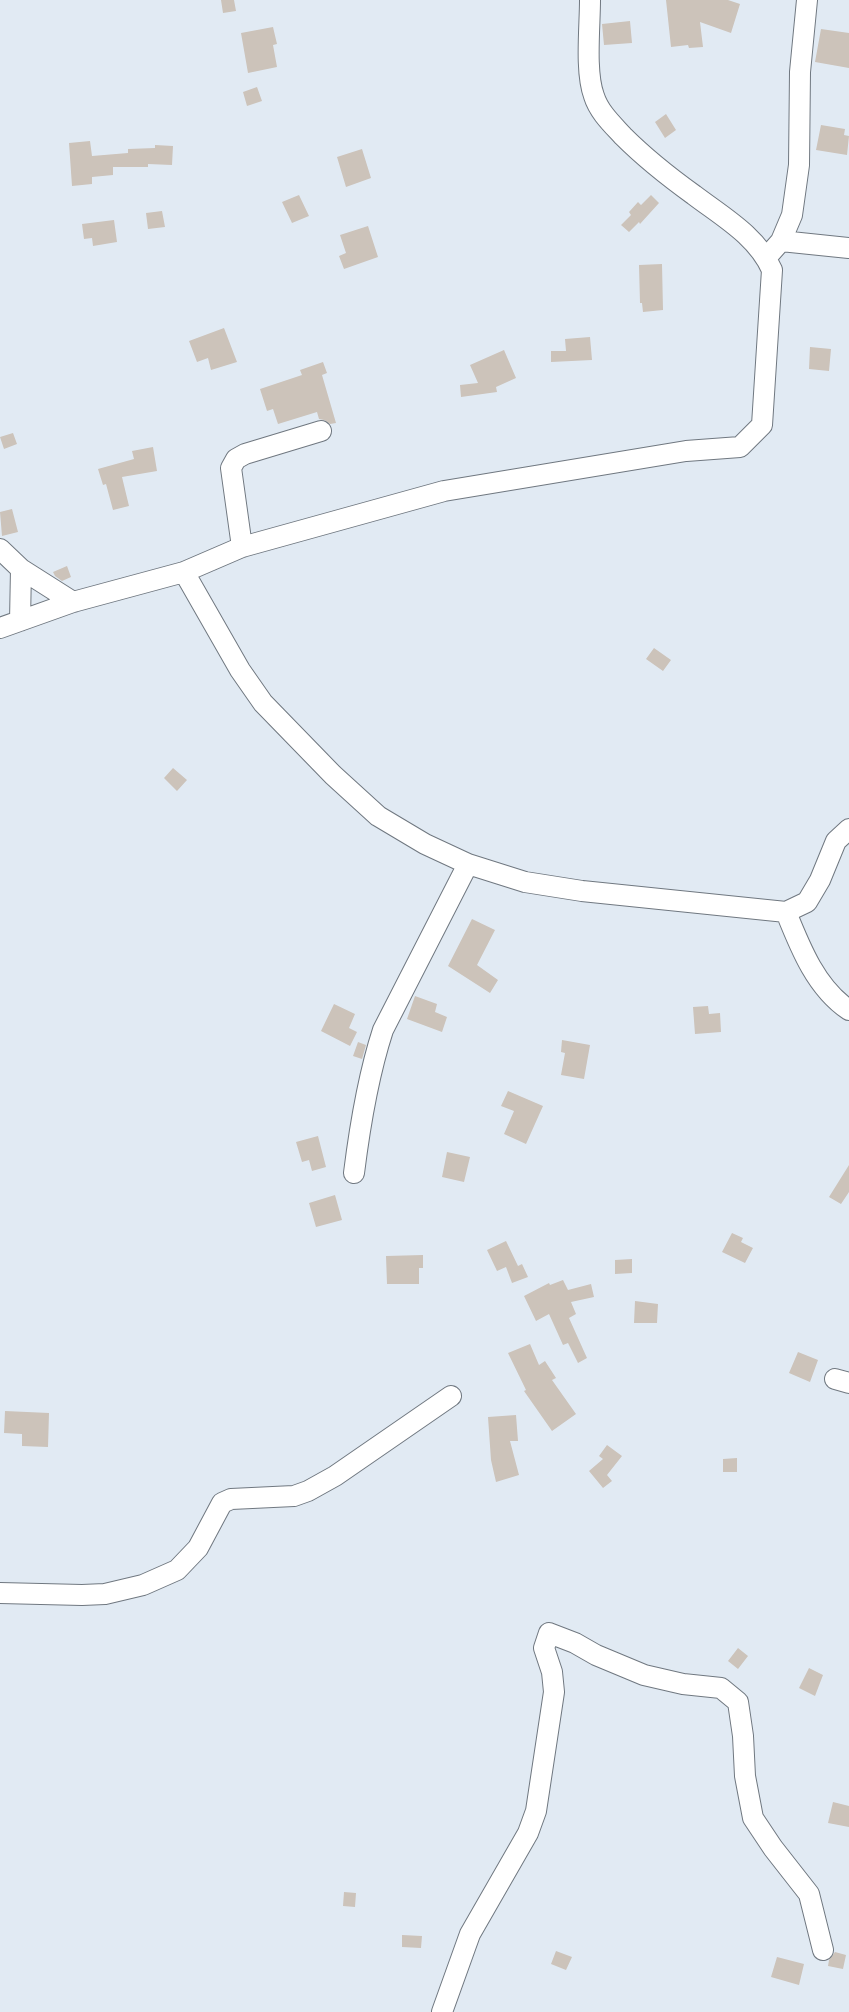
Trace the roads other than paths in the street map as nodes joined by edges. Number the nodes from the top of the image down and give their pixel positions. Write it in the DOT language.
graph roads {
  1 [pos="590,0"];
  2 [pos="807,0"];
  3 [pos="781,242"];
  4 [pos="849,248"];
  5 [pos="766,258"];
  6 [pos="321,431"];
  7 [pos="242,547"];
  8 [pos="0,549"];
  9 [pos="21,569"];
  10 [pos="184,572"];
  11 [pos="74,602"];
  12 [pos="20,621"];
  13 [pos="0,628"];
  14 [pos="849,829"];
  15 [pos="468,864"];
  16 [pos="786,912"];
  17 [pos="849,1010"];
  18 [pos="354,1173"];
  19 [pos="451,1396"];
  20 [pos="0,1593"];
  21 [pos="823,1950"];
  22 [pos="442,2012"];
  1 -- 5 [label="street"];
  2 -- 3 [label="street"];
  3 -- 4 [label="street"];
  3 -- 5 [label="street"];
  5 -- 7 [label="street"];
  6 -- 7 [label="street"];
  7 -- 10 [label="street"];
  8 -- 9 [label="street"];
  9 -- 11 [label="street"];
  9 -- 12 [label="street"];
  10 -- 11 [label="street"];
  10 -- 15 [label="street"];
  11 -- 12 [label="street"];
  12 -- 13 [label="street"];
  14 -- 16 [label="street"];
  15 -- 16 [label="street"];
  15 -- 18 [label="street"];
  16 -- 17 [label="street"];
  19 -- 20 [label="street"];
  21 -- 22 [label="street"];
}
